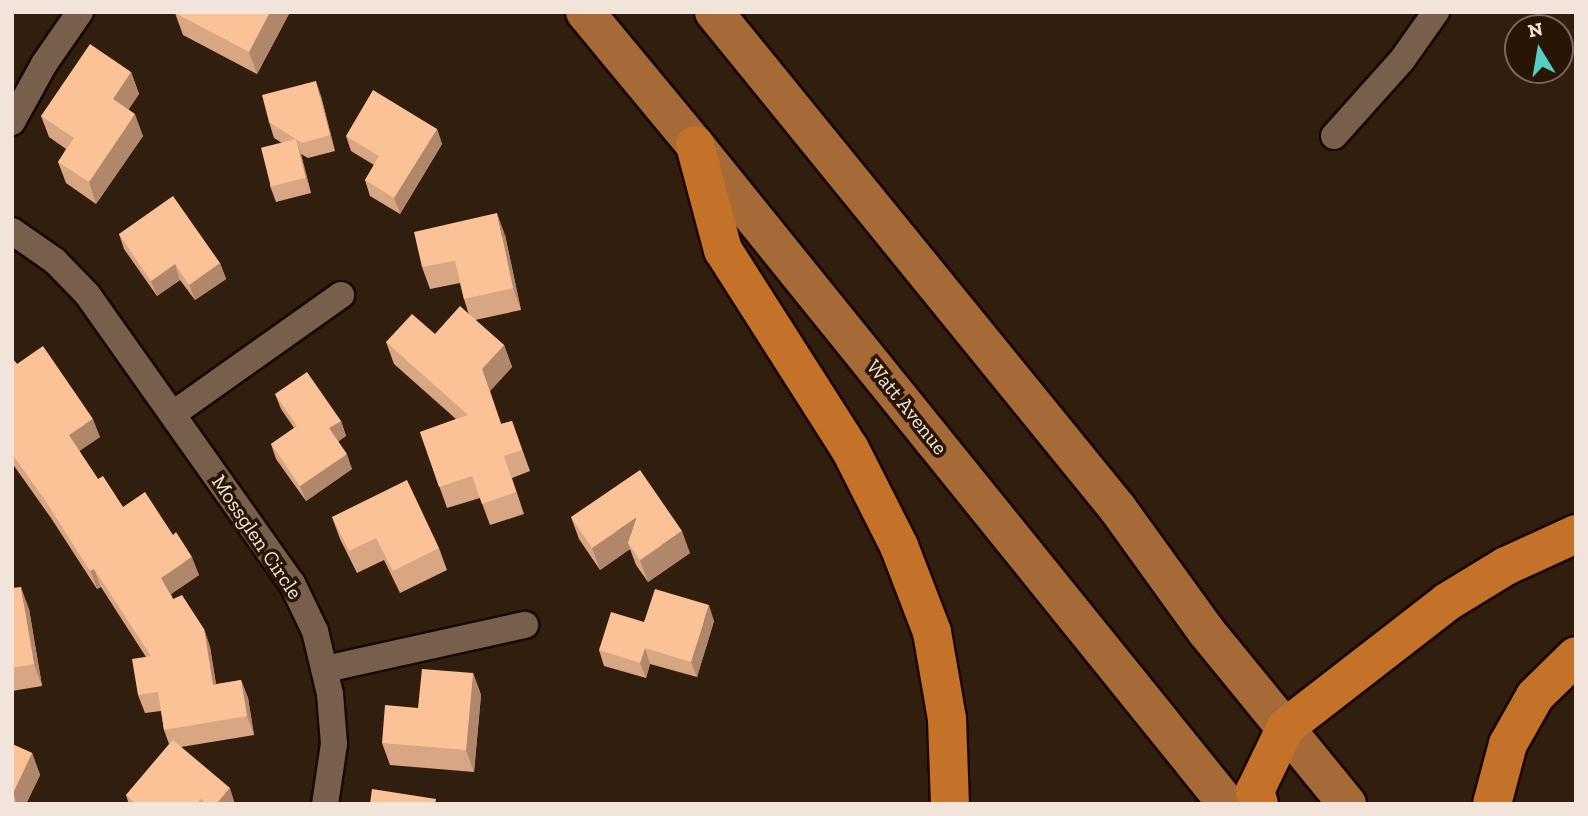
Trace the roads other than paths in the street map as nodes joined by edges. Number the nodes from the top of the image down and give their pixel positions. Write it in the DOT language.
graph roads {
  1 [pos="80,12"];
  2 [pos="584,12"];
  3 [pos="713,12"];
  4 [pos="1436,12"];
  5 [pos="12,122"];
  6 [pos="1334,136"];
  7 [pos="695,145"];
  8 [pos="12,231"];
  9 [pos="341,295"];
  10 [pos="173,414"];
  11 [pos="1576,534"];
  12 [pos="525,625"];
  13 [pos="1576,656"];
  14 [pos="326,669"];
  15 [pos="1286,727"];
  16 [pos="325,804"];
  17 [pos="950,804"];
  18 [pos="1227,804"];
  19 [pos="1259,804"];
  20 [pos="1347,804"];
  21 [pos="1492,804"];
  1 -- 5 [label="street"];
  2 -- 7 [label="main road, Watt Avenue"];
  3 -- 15 [label="main road"];
  4 -- 6 [label="street"];
  7 -- 17 [label="highway"];
  7 -- 18 [label="main road, Watt Avenue"];
  8 -- 10 [label="street, Mossglen Circle"];
  9 -- 10 [label="street"];
  10 -- 14 [label="street, Mossglen Circle"];
  11 -- 15 [label="highway"];
  12 -- 14 [label="street"];
  13 -- 21 [label="highway"];
  14 -- 16 [label="street, Mossglen Circle"];
  15 -- 19 [label="highway"];
  15 -- 20 [label="main road"];
}
